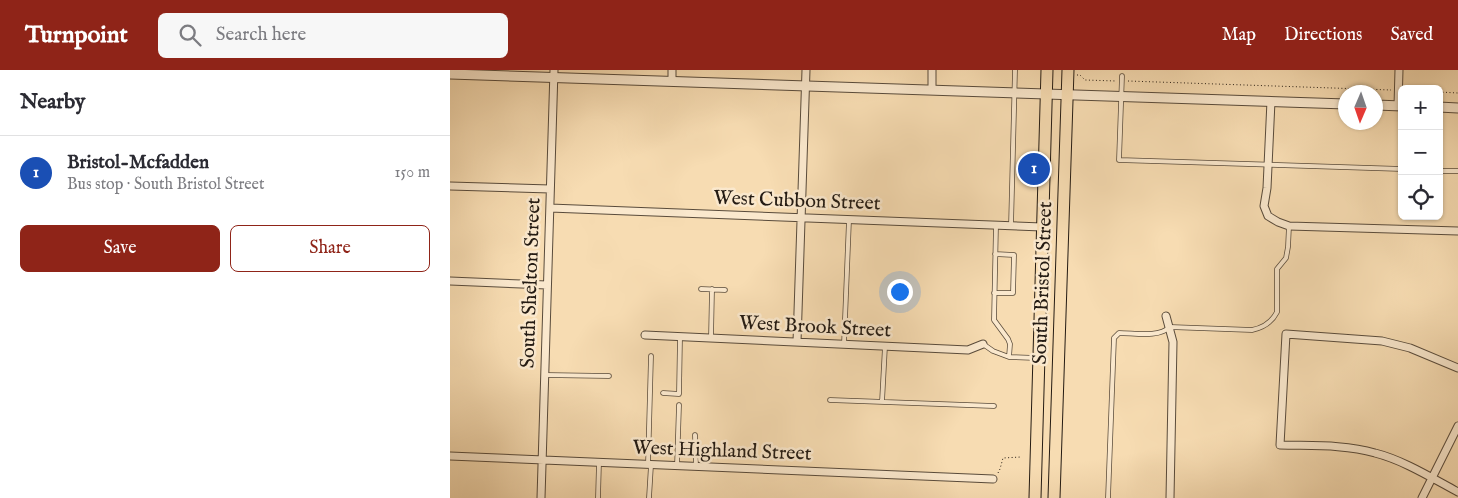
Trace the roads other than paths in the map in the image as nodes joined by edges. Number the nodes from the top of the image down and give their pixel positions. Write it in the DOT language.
graph roads {
  1 [pos="672,70"];
  2 [pos="806,70"];
  3 [pos="932,70"];
  4 [pos="1015,70"];
  5 [pos="1047,70"];
  6 [pos="1400,70"];
  7 [pos="1068,72"];
  8 [pos="450,74"];
  9 [pos="554,74"];
  10 [pos="1122,76"];
  11 [pos="672,81"];
  12 [pos="805,85"];
  13 [pos="1399,85"];
  14 [pos="932,89"];
  15 [pos="1014,92"];
  16 [pos="1046,93"];
  17 [pos="1067,94"];
  18 [pos="1121,95"];
  19 [pos="1271,101"];
  20 [pos="1338,104"];
  21 [pos="1383,105"];
  22 [pos="1398,106"];
  23 [pos="1443,107"];
  24 [pos="1458,108"];
  25 [pos="1268,165"];
  26 [pos="1398,169"];
  27 [pos="1443,170"];
  28 [pos="1458,171"];
  29 [pos="450,186"];
  30 [pos="550,189"];
  31 [pos="550,208"];
  32 [pos="801,218"];
  33 [pos="848,220"];
  34 [pos="996,226"];
  35 [pos="1011,226"];
  36 [pos="1290,226"];
  37 [pos="1042,227"];
  38 [pos="1458,232"];
  39 [pos="995,254"];
  40 [pos="450,281"];
  41 [pos="547,285"];
  42 [pos="700,289"];
  43 [pos="712,289"];
  44 [pos="725,290"];
  45 [pos="994,293"];
  46 [pos="1166,316"];
  47 [pos="1170,327"];
  48 [pos="645,336"];
  49 [pos="680,337"];
  50 [pos="711,338"];
  51 [pos="797,342"];
  52 [pos="844,344"];
  53 [pos="983,344"];
  54 [pos="885,346"];
  55 [pos="651,356"];
  56 [pos="1009,357"];
  57 [pos="1038,358"];
  58 [pos="1458,368"];
  59 [pos="544,375"];
  60 [pos="609,376"];
  61 [pos="663,393"];
  62 [pos="830,400"];
  63 [pos="882,402"];
  64 [pos="679,405"];
  65 [pos="994,406"];
  66 [pos="1458,426"];
  67 [pos="695,435"];
  68 [pos="450,456"];
  69 [pos="542,460"];
  70 [pos="599,462"];
  71 [pos="649,465"];
  72 [pos="678,466"];
  73 [pos="696,466"];
  74 [pos="1035,472"];
  75 [pos="994,479"];
  76 [pos="1432,479"];
  77 [pos="1458,492"];
  78 [pos="541,498"];
  79 [pos="598,498"];
  80 [pos="649,498"];
  81 [pos="1034,498"];
  82 [pos="1039,498"];
  83 [pos="1054,498"];
  84 [pos="1108,498"];
  85 [pos="1170,498"];
  86 [pos="1422,498"];
  1 -- 11 [label="street"];
  2 -- 12 [label="street"];
  3 -- 14 [label="street"];
  4 -- 15 [label="lane"];
  5 -- 16 [label="main road, South Bristol Street"];
  6 -- 13 [label="street"];
  7 -- 17 [label="main road, South Bristol Street"];
  8 -- 9 [label="street"];
  9 -- 11 [label="street"];
  9 -- 30 [label="street, South Shelton Street"];
  10 -- 18 [label="lane"];
  11 -- 12 [label="street"];
  12 -- 14 [label="street"];
  12 -- 32 [label="street"];
  14 -- 15 [label="street"];
  15 -- 16 [label="street"];
  15 -- 35 [label="lane"];
  16 -- 17 [label="street"];
  16 -- 37 [label="main road, South Bristol Street"];
  17 -- 18 [label="street"];
  17 -- 83 [label="main road, South Bristol Street"];
  18 -- 19 [label="street"];
  18 -- 25 [label="lane"];
  19 -- 20 [label="street"];
  19 -- 25 [label="street"];
  21 -- 22 [label="street"];
  23 -- 24 [label="street"];
  25 -- 26 [label="lane"];
  25 -- 36 [label="street"];
  27 -- 28 [label="lane"];
  29 -- 30 [label="street"];
  30 -- 31 [label="street, South Shelton Street"];
  31 -- 32 [label="street, West Cubbon Street"];
  31 -- 41 [label="street, South Shelton Street"];
  32 -- 33 [label="street, West Cubbon Street"];
  32 -- 51 [label="street"];
  33 -- 34 [label="street, West Cubbon Street"];
  33 -- 52 [label="lane"];
  34 -- 35 [label="street, West Cubbon Street"];
  34 -- 39 [label="lane"];
  35 -- 37 [label="street, West Cubbon Street"];
  36 -- 38 [label="street"];
  36 -- 47 [label="lane"];
  37 -- 57 [label="main road, South Bristol Street"];
  39 -- 45 [label="lane"];
  39 -- 45 [label="lane"];
  40 -- 41 [label="street"];
  41 -- 59 [label="street, South Shelton Street"];
  42 -- 43 [label="lane"];
  43 -- 44 [label="lane"];
  43 -- 50 [label="lane"];
  45 -- 56 [label="lane"];
  46 -- 47 [label="street"];
  47 -- 84 [label="lane"];
  47 -- 85 [label="street"];
  48 -- 49 [label="street, West Brook Street"];
  49 -- 50 [label="street, West Brook Street"];
  49 -- 61 [label="lane"];
  50 -- 51 [label="street, West Brook Street"];
  51 -- 52 [label="street, West Brook Street"];
  52 -- 54 [label="street, West Brook Street"];
  53 -- 54 [label="street, West Brook Street"];
  53 -- 56 [label="lane"];
  54 -- 63 [label="lane"];
  55 -- 71 [label="lane"];
  56 -- 57 [label="lane"];
  57 -- 74 [label="main road, South Bristol Street"];
  58 -- 76 [label="street"];
  59 -- 60 [label="lane"];
  59 -- 69 [label="street, South Shelton Street"];
  62 -- 63 [label="lane"];
  63 -- 65 [label="lane"];
  64 -- 72 [label="lane"];
  66 -- 76 [label="street"];
  67 -- 73 [label="lane"];
  68 -- 69 [label="street, West Highland Street"];
  69 -- 70 [label="street, West Highland Street"];
  69 -- 78 [label="street, South Shelton Street"];
  70 -- 71 [label="street, West Highland Street"];
  70 -- 79 [label="lane"];
  71 -- 72 [label="street, West Highland Street"];
  71 -- 80 [label="lane"];
  72 -- 73 [label="street, West Highland Street"];
  73 -- 75 [label="street, West Highland Street"];
  74 -- 81 [label="main road, South Bristol Street"];
  74 -- 82 [label="main road"];
  76 -- 77 [label="street"];
  76 -- 86 [label="street"];
}
